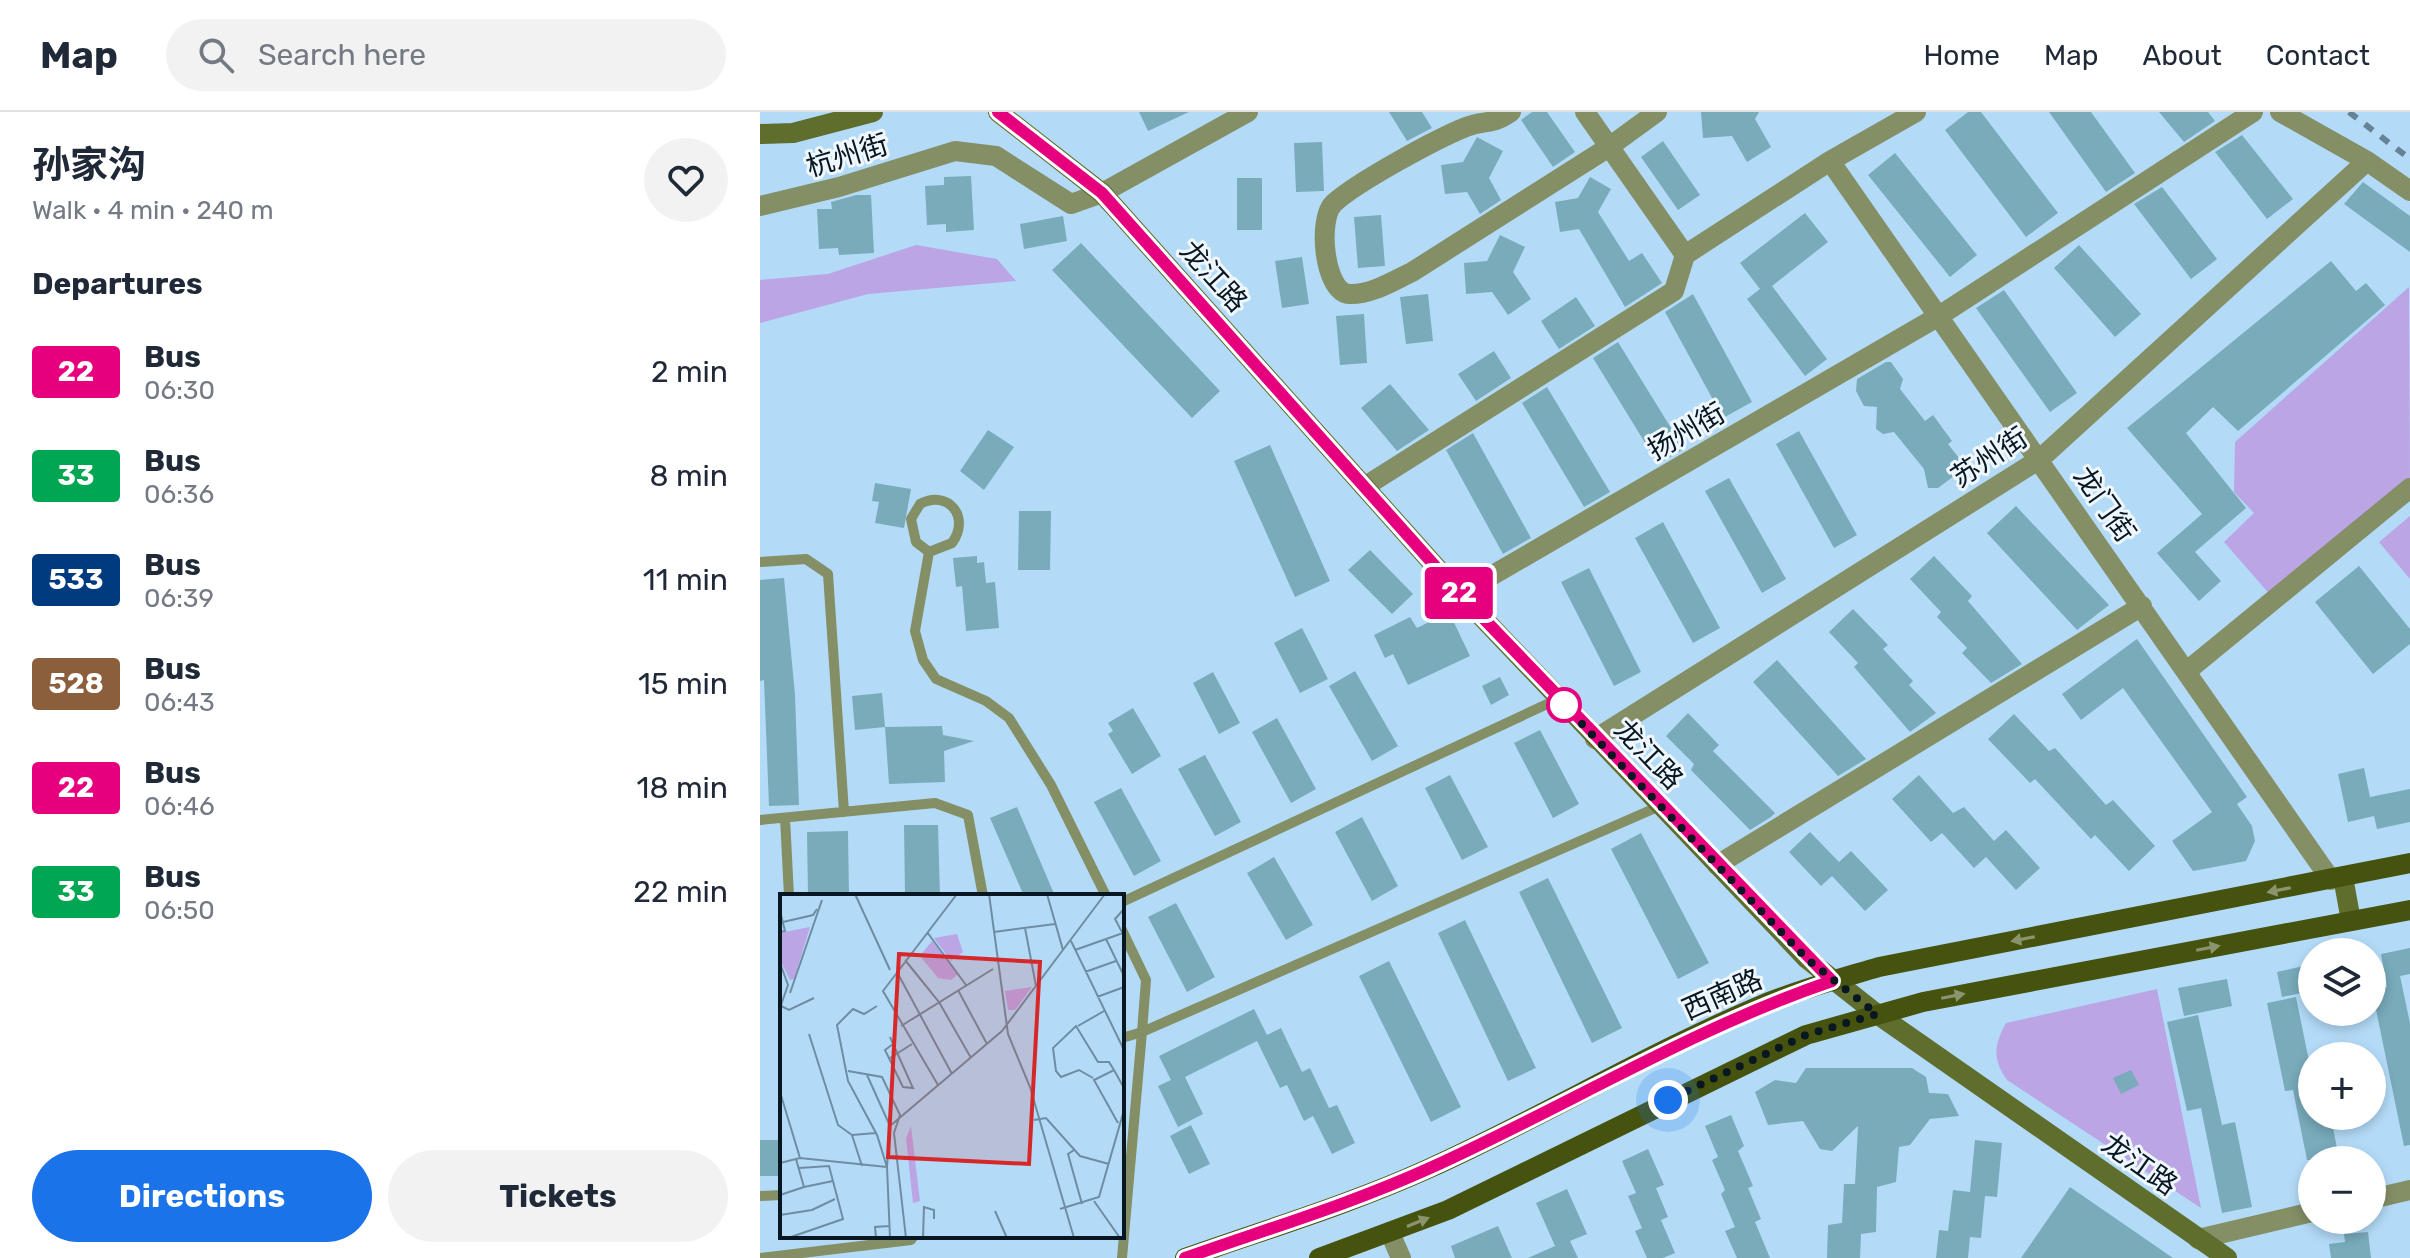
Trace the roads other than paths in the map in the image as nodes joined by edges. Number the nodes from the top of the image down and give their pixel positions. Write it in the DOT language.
graph roads {
  1 [pos="873,112"];
  2 [pos="1248,112"];
  3 [pos="1511,112"];
  4 [pos="1585,112"];
  5 [pos="1657,112"];
  6 [pos="1916,112"];
  7 [pos="2253,112"];
  8 [pos="2280,112"];
  9 [pos="1007,113"];
  10 [pos="760,134"];
  11 [pos="1609,147"];
  12 [pos="1830,161"];
  13 [pos="2367,161"];
  14 [pos="2410,191"];
  15 [pos="1102,193"];
  16 [pos="760,206"];
  17 [pos="1685,255"];
  18 [pos="1939,316"];
  19 [pos="2040,459"];
  20 [pos="1364,487"];
  21 [pos="2410,488"];
  22 [pos="929,552"];
  23 [pos="760,562"];
  24 [pos="1460,594"];
  25 [pos="2142,606"];
  26 [pos="2187,671"];
  27 [pos="1558,699"];
  28 [pos="1595,739"];
  29 [pos="1660,806"];
  30 [pos="844,812"];
  31 [pos="785,818"];
  32 [pos="760,820"];
  33 [pos="2410,863"];
  34 [pos="1717,865"];
  35 [pos="2337,878"];
  36 [pos="789,894"];
  37 [pos="983,894"];
  38 [pos="1105,894"];
  39 [pos="1124,901"];
  40 [pos="2410,910"];
  41 [pos="2351,921"];
  42 [pos="1124,934"];
  43 [pos="1832,981"];
  44 [pos="1877,1014"];
  45 [pos="1142,1032"];
  46 [pos="1124,1037"];
  47 [pos="2410,1190"];
  48 [pos="780,1195"];
  49 [pos="760,1196"];
  50 [pos="2386,1196"];
  51 [pos="2298,1215"];
  52 [pos="1390,1233"];
  53 [pos="1124,1235"];
  54 [pos="912,1238"];
  55 [pos="1124,1238"];
  56 [pos="2198,1239"];
  57 [pos="760,1258"];
  58 [pos="1122,1258"];
  59 [pos="1185,1258"];
  60 [pos="1319,1258"];
  61 [pos="1401,1258"];
  62 [pos="2227,1258"];
  1 -- 10 [label="street"];
  2 -- 15 [label="street, 杭州街"];
  3 -- 11 [label="street"];
  4 -- 11 [label="street"];
  5 -- 11 [label="street"];
  6 -- 12 [label="street"];
  7 -- 18 [label="street, 扬州街"];
  8 -- 13 [label="street"];
  9 -- 15 [label="street, 龙江路"];
  11 -- 17 [label="street"];
  12 -- 17 [label="street"];
  12 -- 18 [label="street, 龙门街"];
  13 -- 14 [label="street"];
  13 -- 19 [label="street, 苏州街"];
  15 -- 16 [label="street, 杭州街"];
  15 -- 20 [label="street, 龙江路"];
  17 -- 20 [label="street"];
  18 -- 19 [label="street, 龙门街"];
  18 -- 24 [label="street, 扬州街"];
  19 -- 25 [label="street, 龙门街"];
  19 -- 28 [label="street, 苏州街"];
  20 -- 24 [label="street, 龙江路"];
  21 -- 26 [label="street"];
  22 -- 22 [label="lane"];
  22 -- 38 [label="lane"];
  23 -- 30 [label="lane"];
  24 -- 27 [label="street, 龙江路"];
  25 -- 26 [label="street, 龙门街"];
  25 -- 34 [label="street"];
  26 -- 35 [label="street, 龙门街"];
  27 -- 28 [label="street, 龙江路"];
  27 -- 39 [label="lane"];
  28 -- 29 [label="street, 龙江路"];
  29 -- 34 [label="street, 龙江路"];
  29 -- 45 [label="lane"];
  30 -- 31 [label="lane"];
  30 -- 37 [label="lane"];
  31 -- 32 [label="lane"];
  31 -- 36 [label="lane"];
  33 -- 35 [label="main road, 西南路"];
  34 -- 43 [label="street, 龙江路"];
  35 -- 41 [label="street"];
  35 -- 43 [label="main road, 西南路, one-way"];
  40 -- 41 [label="main road"];
  44 -- 41 [label="main road, one-way"];
  42 -- 45 [label="lane"];
  43 -- 44 [label="street, 龙江路"];
  43 -- 59 [label="main road, 西南路"];
  52 -- 44 [label="main road, one-way"];
  44 -- 56 [label="street, 龙江路"];
  45 -- 46 [label="lane"];
  45 -- 53 [label="lane"];
  47 -- 50 [label="street"];
  48 -- 49 [label="lane"];
  51 -- 56 [label="street"];
  52 -- 60 [label="main road"];
  52 -- 61 [label="street"];
  54 -- 57 [label="lane"];
  55 -- 58 [label="lane"];
  56 -- 62 [label="street, 龙江路"];
}
